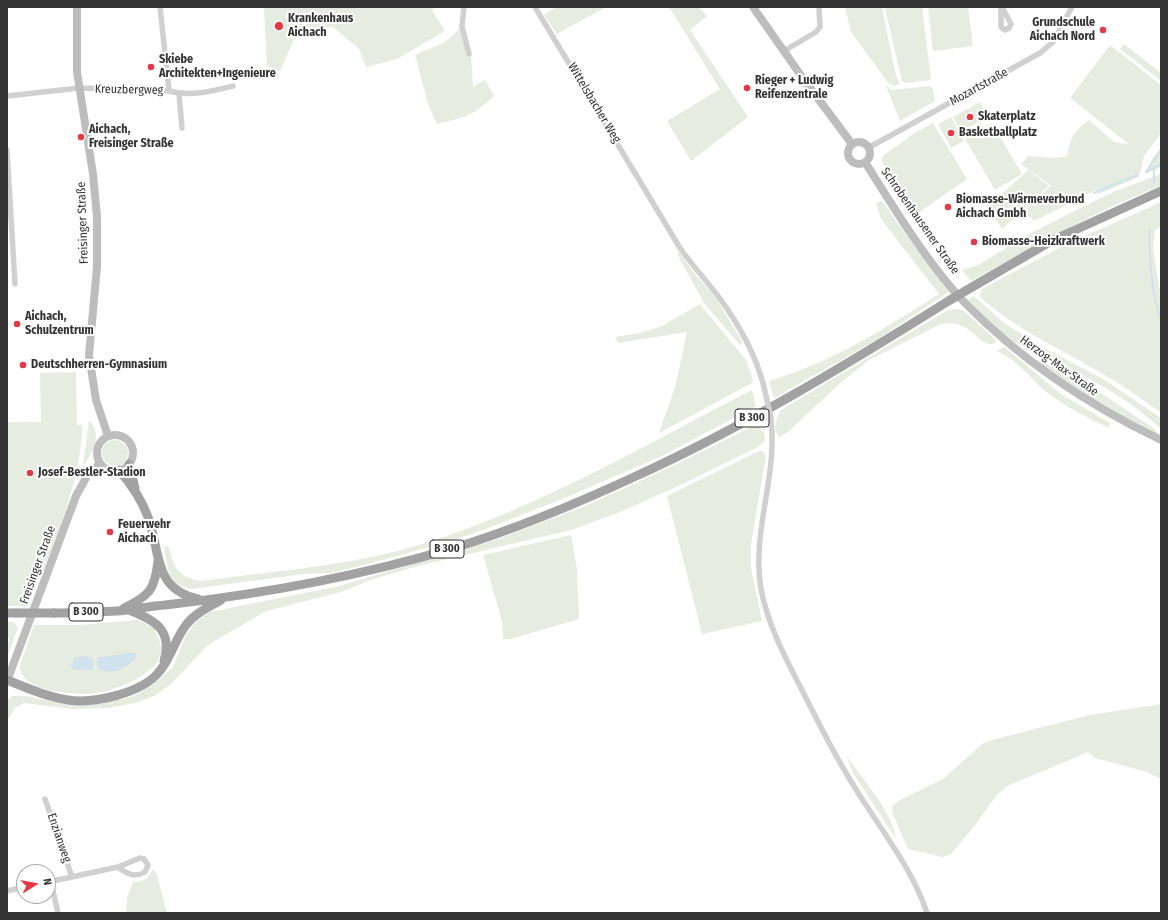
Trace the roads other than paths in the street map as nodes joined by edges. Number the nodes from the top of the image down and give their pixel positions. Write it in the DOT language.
graph roads {
  1 [pos="77,7"];
  2 [pos="160,7"];
  3 [pos="464,7"];
  4 [pos="535,7"];
  5 [pos="753,7"];
  6 [pos="819,7"];
  7 [pos="1072,7"];
  8 [pos="784,51"];
  9 [pos="469,54"];
  10 [pos="233,86"];
  11 [pos="79,88"];
  12 [pos="169,91"];
  13 [pos="179,94"];
  14 [pos="7,96"];
  15 [pos="182,128"];
  16 [pos="852,144"];
  17 [pos="868,148"];
  18 [pos="7,150"];
  19 [pos="865,162"];
  20 [pos="8,179"];
  21 [pos="1161,191"];
  22 [pos="15,284"];
  23 [pos="991,327"];
  24 [pos="108,436"];
  25 [pos="1161,440"];
  26 [pos="100,463"];
  27 [pos="129,464"];
  28 [pos="119,470"];
  29 [pos="135,489"];
  30 [pos="158,556"];
  31 [pos="224,599"];
  32 [pos="206,601"];
  33 [pos="128,610"];
  34 [pos="117,611"];
  35 [pos="11,613"];
  36 [pos="162,668"];
  37 [pos="7,680"];
  38 [pos="45,799"];
  39 [pos="118,867"];
  40 [pos="72,877"];
  41 [pos="56,881"];
  42 [pos="927,913"];
  1 -- 11 [label="main road, Freisinger Straße"];
  2 -- 12 [label="street"];
  3 -- 9 [label="street"];
  4 -- 42 [label="street, Wittelsbacher Weg, bridge"];
  5 -- 8 [label="main road"];
  6 -- 8 [label="street"];
  7 -- 17 [label="street, Mozartstraße"];
  8 -- 16 [label="main road"];
  10 -- 13 [label="street, Kreuzbergweg"];
  11 -- 12 [label="street, Kreuzbergweg"];
  11 -- 14 [label="street, Kreuzbergweg"];
  11 -- 24 [label="main road, Freisinger Straße"];
  12 -- 13 [label="street, Kreuzbergweg"];
  13 -- 15 [label="street, Kreuzbergweg"];
  16 -- 17 [label="main road"];
  16 -- 19 [label="main road"];
  17 -- 19 [label="main road"];
  18 -- 20 [label="street"];
  19 -- 23 [label="main road, Schrobenhausener Straße"];
  20 -- 22 [label="street"];
  21 -- 31 [label="highway, B 300, bridge"];
  23 -- 25 [label="main road, Herzog-Max-Straße"];
  24 -- 26 [label="main road"];
  24 -- 27 [label="main road"];
  26 -- 28 [label="main road"];
  26 -- 37 [label="main road, Freisinger Straße"];
  27 -- 28 [label="main road"];
  27 -- 29 [label="highway"];
  28 -- 29 [label="highway"];
  29 -- 30 [label="highway"];
  30 -- 32 [label="highway"];
  30 -- 34 [label="highway"];
  31 -- 32 [label="highway, B 300"];
  31 -- 36 [label="highway"];
  32 -- 33 [label="highway, B 300"];
  33 -- 34 [label="highway, B 300"];
  33 -- 36 [label="highway"];
  34 -- 35 [label="highway, B 300, bridge"];
  36 -- 37 [label="highway"];
  38 -- 40 [label="street, Enzianweg"];
  39 -- 39 [label="street"];
  39 -- 40 [label="street"];
  40 -- 41 [label="street"];
}
